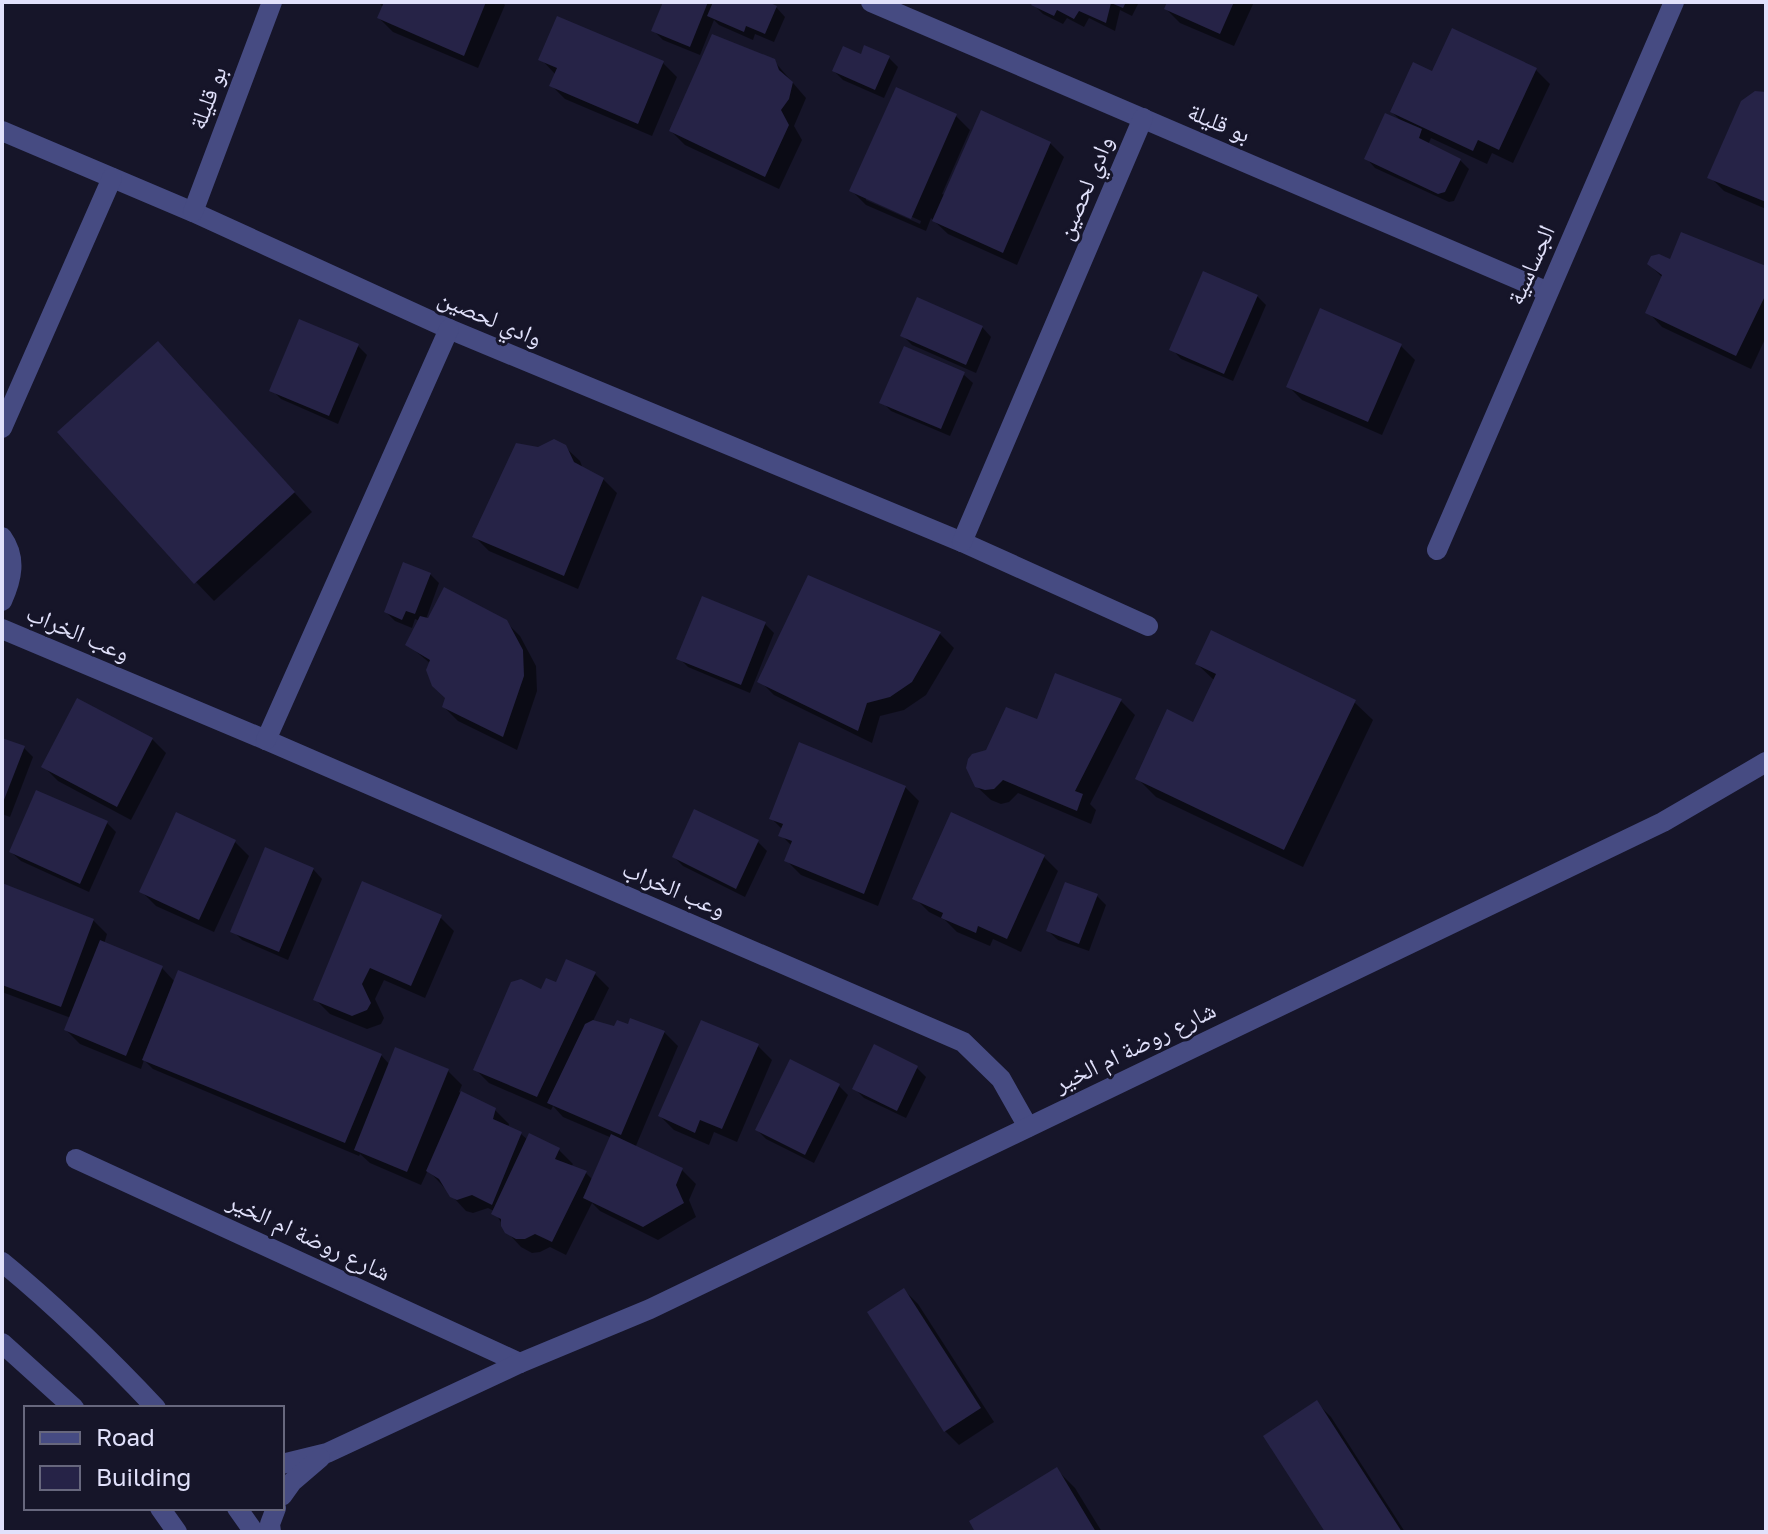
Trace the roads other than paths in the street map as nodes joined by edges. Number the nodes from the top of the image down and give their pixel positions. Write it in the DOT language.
graph roads {
  1 [pos="272,2"];
  2 [pos="871,2"];
  3 [pos="1674,2"];
  4 [pos="1143,118"];
  5 [pos="2,131"];
  6 [pos="112,178"];
  7 [pos="193,212"];
  8 [pos="1548,292"];
  9 [pos="449,329"];
  10 [pos="2,428"];
  11 [pos="2,537"];
  12 [pos="962,542"];
  13 [pos="1437,550"];
  14 [pos="2,601"];
  15 [pos="1148,626"];
  16 [pos="2,629"];
  17 [pos="266,740"];
  18 [pos="1766,762"];
  19 [pos="1028,1127"];
  20 [pos="76,1159"];
  21 [pos="2,1262"];
  22 [pos="2,1343"];
  23 [pos="520,1363"];
  24 [pos="72,1406"];
  25 [pos="154,1406"];
  26 [pos="327,1453"];
  27 [pos="284,1464"];
  28 [pos="284,1494"];
  29 [pos="161,1510"];
  30 [pos="238,1510"];
  31 [pos="275,1510"];
  32 [pos="177,1532"];
  33 [pos="254,1532"];
  34 [pos="271,1532"];
  1 -- 7 [label="street, بو قليلة"];
  2 -- 4 [label="street, بو قليلة"];
  3 -- 8 [label="street, الجساسية"];
  4 -- 8 [label="street, بو قليلة"];
  4 -- 12 [label="street, وادي لحصين"];
  5 -- 6 [label="street, وادي لحصين"];
  6 -- 7 [label="street, وادي لحصين"];
  6 -- 10 [label="street"];
  7 -- 9 [label="street, وادي لحصين"];
  8 -- 13 [label="street, الجساسية"];
  9 -- 12 [label="street, وادي لحصين"];
  9 -- 17 [label="street"];
  11 -- 14 [label="street"];
  12 -- 15 [label="street, وادي لحصين"];
  16 -- 17 [label="street, وعب الخراب"];
  17 -- 19 [label="street, وعب الخراب"];
  18 -- 19 [label="street, شارع روضة ام الخير"];
  19 -- 23 [label="street, شارع روضة ام الخير"];
  20 -- 23 [label="street, شارع روضة ام الخير"];
  21 -- 25 [label="street"];
  22 -- 24 [label="street"];
  23 -- 26 [label="street, شارع روضة ام الخير"];
  26 -- 27 [label="street, شارع روضة ام الخير"];
  26 -- 28 [label="street, شارع روضة ام الخير"];
  29 -- 32 [label="street"];
  30 -- 33 [label="street"];
  31 -- 34 [label="street"];
}
